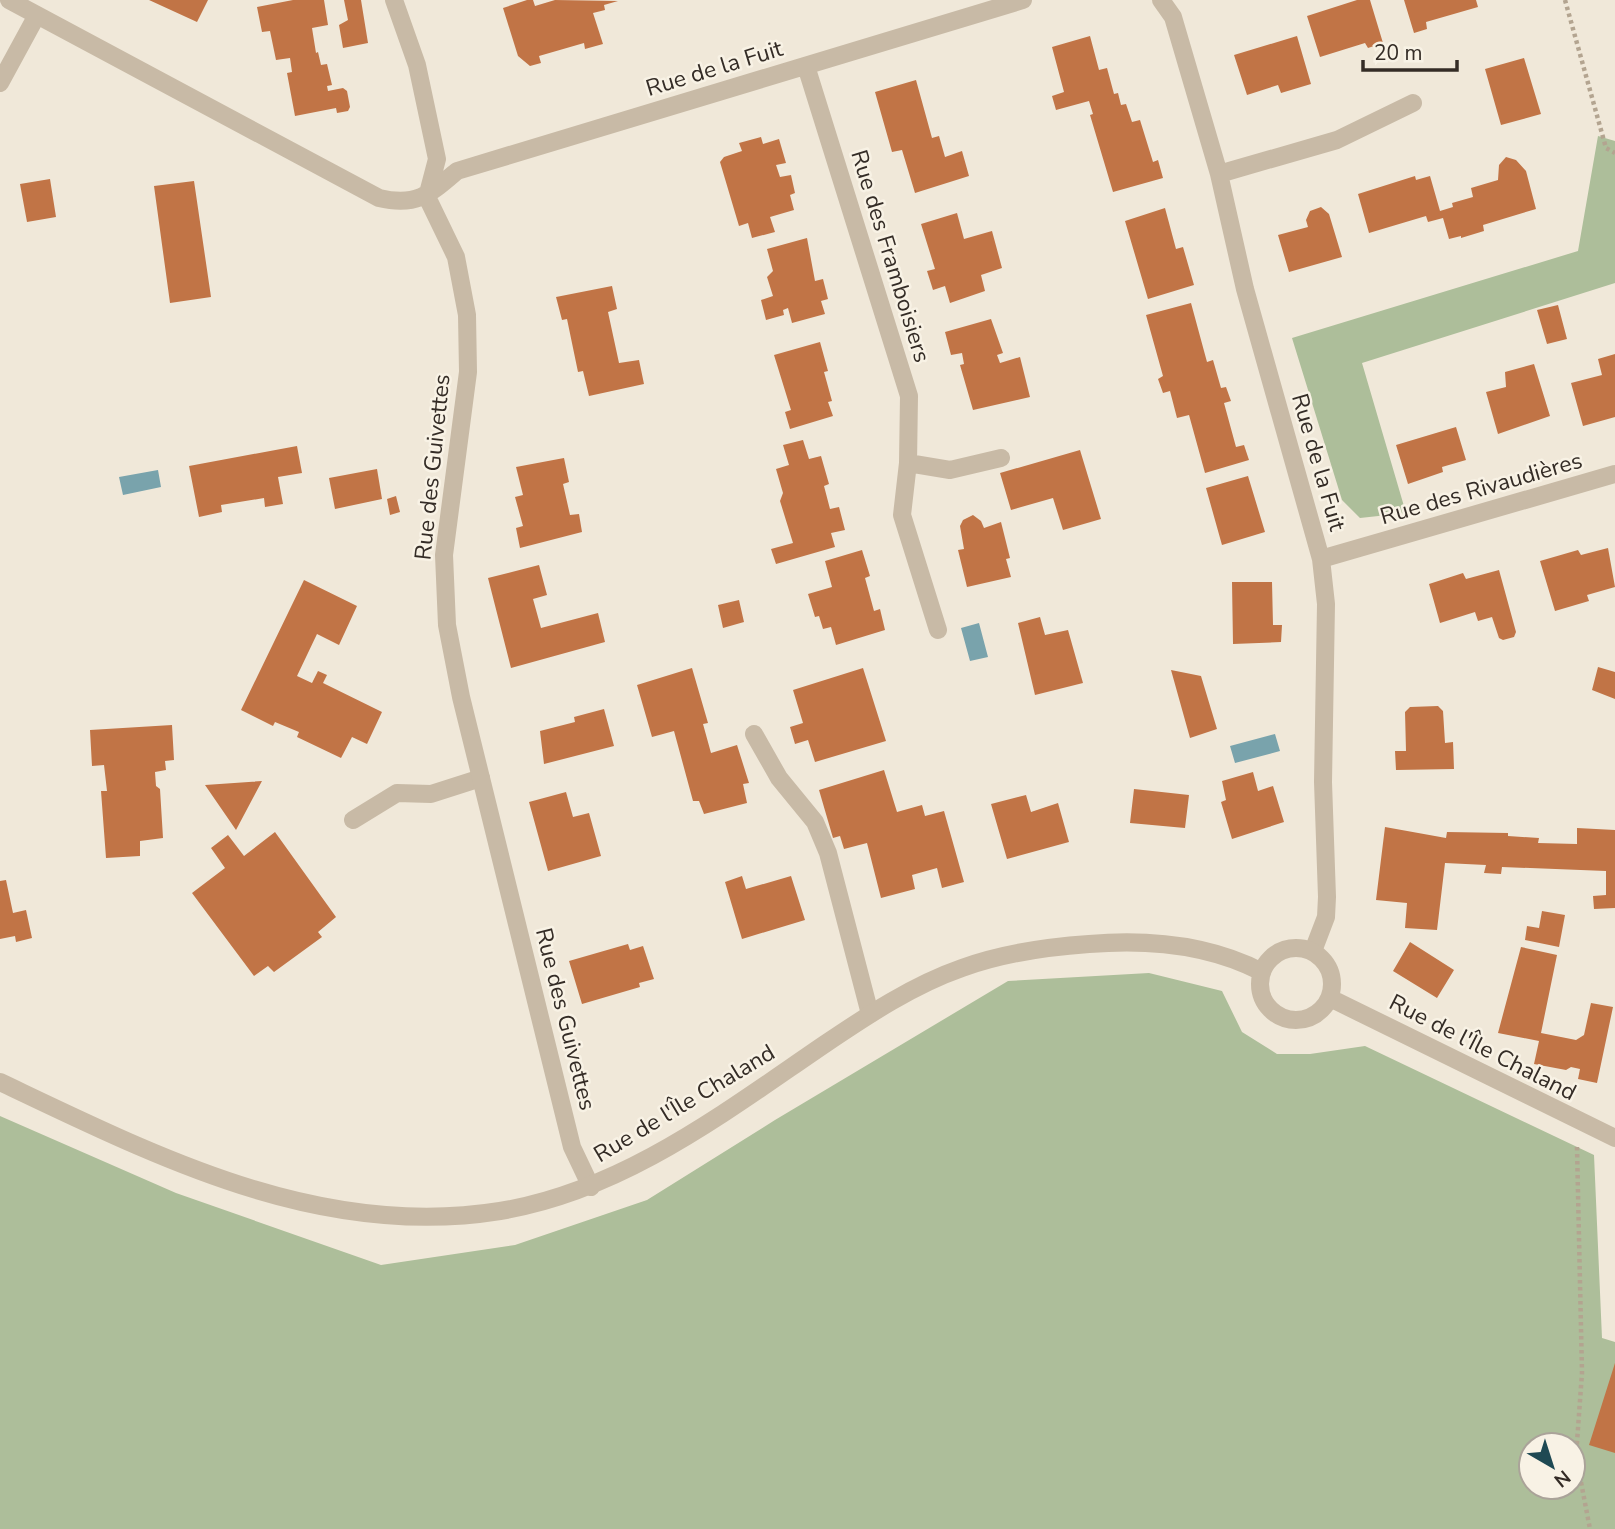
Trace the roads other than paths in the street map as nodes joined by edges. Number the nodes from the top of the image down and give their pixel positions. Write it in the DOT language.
graph roads {
  1 [pos="9,0"];
  2 [pos="394,0"];
  3 [pos="1023,0"];
  4 [pos="1161,0"];
  5 [pos="37,15"];
  6 [pos="806,66"];
  7 [pos="0,83"];
  8 [pos="1413,103"];
  9 [pos="1219,174"];
  10 [pos="427,197"];
  11 [pos="1001,458"];
  12 [pos="908,463"];
  13 [pos="1615,474"];
  14 [pos="1321,559"];
  15 [pos="938,630"];
  16 [pos="754,734"];
  17 [pos="481,778"];
  18 [pos="353,820"];
  19 [pos="1313,951"];
  20 [pos="1262,972"];
  21 [pos="1330,998"];
  22 [pos="870,1014"];
  23 [pos="0,1082"];
  24 [pos="1615,1138"];
  25 [pos="591,1187"];
  1 -- 5 [label="street"];
  2 -- 10 [label="street"];
  3 -- 6 [label="street, Rue de la Fuit"];
  4 -- 9 [label="street, Rue de la Fuit"];
  5 -- 7 [label="street"];
  5 -- 10 [label="street"];
  6 -- 10 [label="street, Rue de la Fuit"];
  6 -- 12 [label="street, Rue des Framboisiers"];
  8 -- 9 [label="street"];
  9 -- 14 [label="street, Rue de la Fuit"];
  10 -- 17 [label="street, Rue des Guivettes"];
  11 -- 12 [label="street"];
  12 -- 15 [label="street, Rue des Framboisiers"];
  13 -- 14 [label="street, Rue des Rivaudières"];
  14 -- 19 [label="street, Rue de la Fuit"];
  16 -- 22 [label="street"];
  17 -- 18 [label="street"];
  17 -- 25 [label="street, Rue des Guivettes"];
  19 -- 20 [label="street"];
  19 -- 21 [label="street"];
  20 -- 21 [label="street"];
  20 -- 22 [label="street, Rue de l'Île Chaland"];
  21 -- 24 [label="street, Rue de l'Île Chaland"];
  22 -- 25 [label="street, Rue de l'Île Chaland"];
  23 -- 25 [label="street, Rue de l'Île Chaland"];
}
